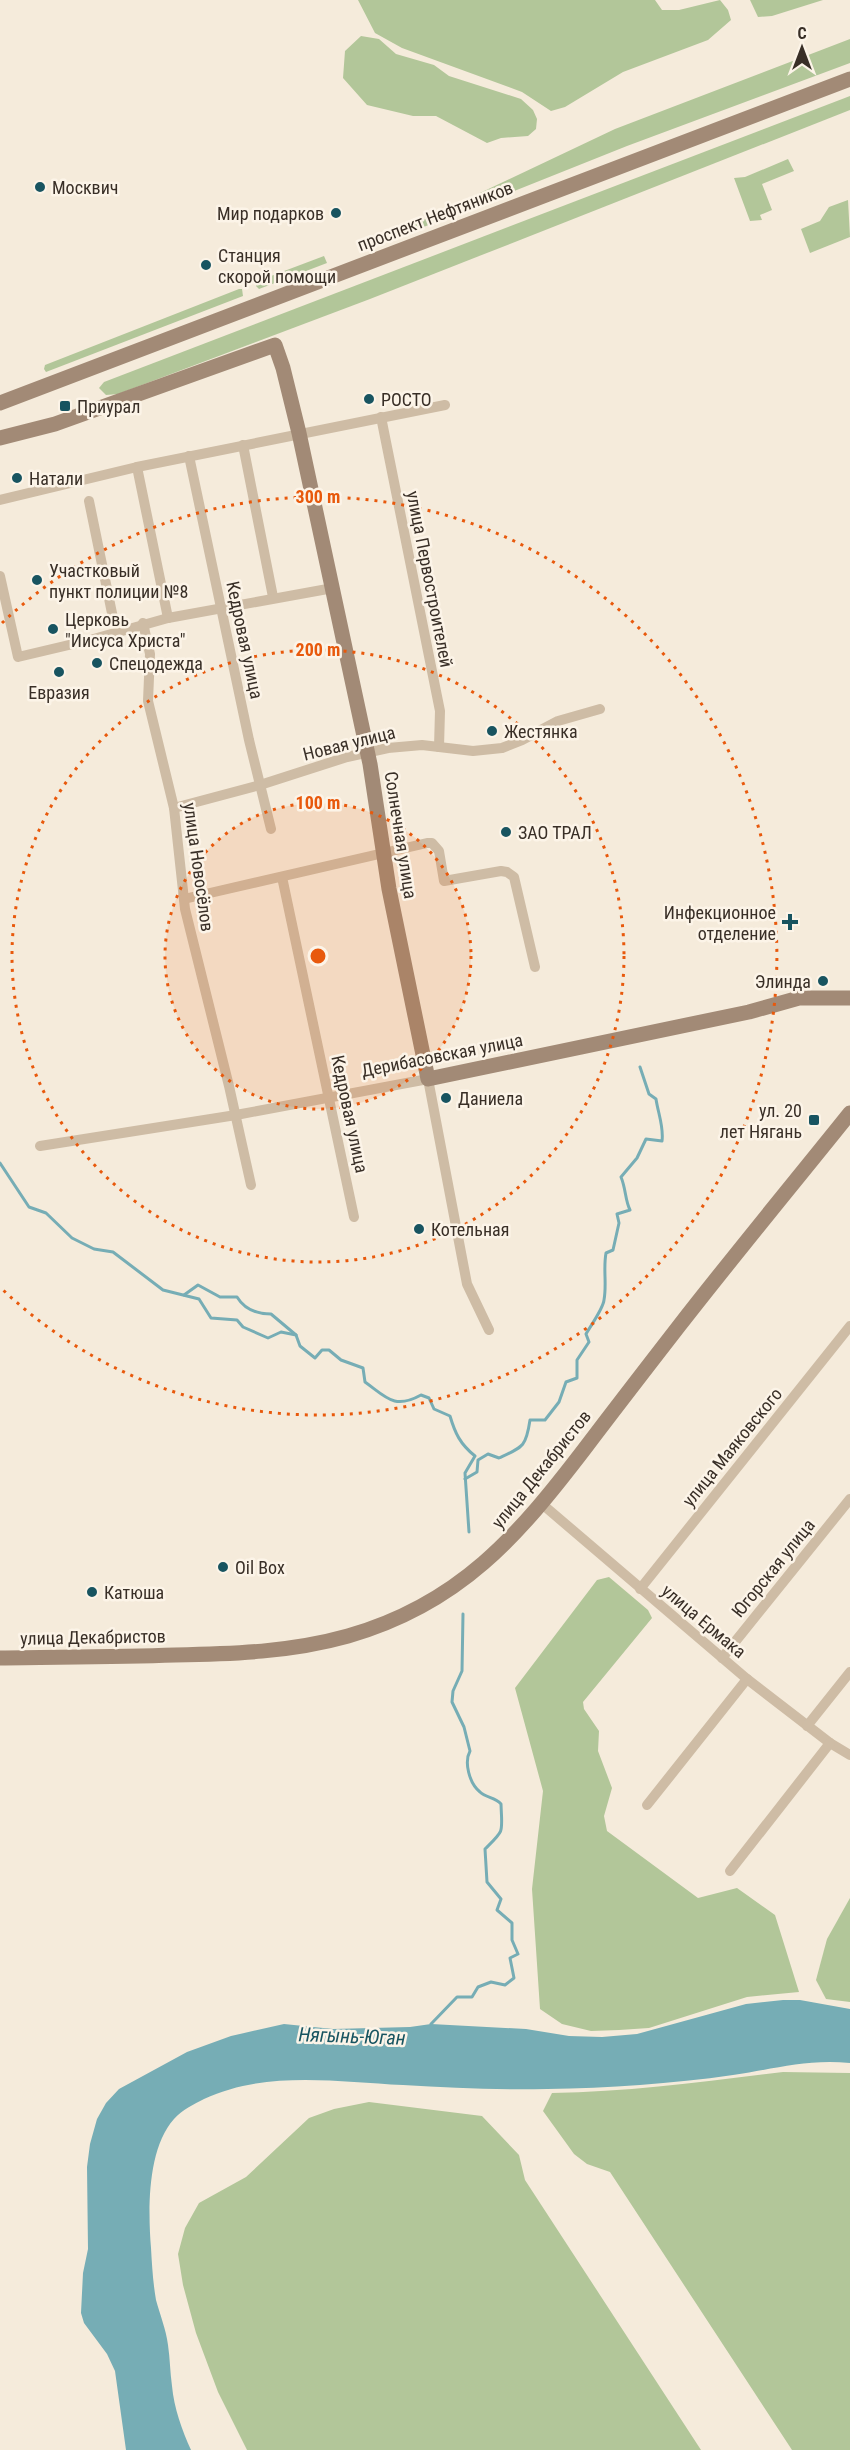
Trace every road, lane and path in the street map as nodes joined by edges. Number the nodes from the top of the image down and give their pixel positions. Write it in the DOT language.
graph roads {
  1 [pos="850,79"];
  2 [pos="0,403"];
  3 [pos="445,405"];
  4 [pos="381,417"];
  5 [pos="299,433"];
  6 [pos="0,438"];
  7 [pos="243,445"];
  8 [pos="189,456"];
  9 [pos="137,467"];
  10 [pos="0,500"];
  11 [pos="89,501"];
  12 [pos="0,576"];
  13 [pos="333,588"];
  14 [pos="273,597"];
  15 [pos="222,607"];
  16 [pos="113,618"];
  17 [pos="168,618"];
  18 [pos="143,623"];
  19 [pos="600,709"];
  20 [pos="439,747"];
  21 [pos="367,752"];
  22 [pos="260,785"];
  23 [pos="174,808"];
  24 [pos="271,829"];
  25 [pos="385,853"];
  26 [pos="282,877"];
  27 [pos="184,899"];
  28 [pos="535,967"];
  29 [pos="850,998"];
  30 [pos="428,1079"];
  31 [pos="330,1097"];
  32 [pos="850,1113"];
  33 [pos="236,1115"];
  34 [pos="40,1146"];
  35 [pos="251,1185"];
  36 [pos="354,1217"];
  37 [pos="850,1326"];
  38 [pos="489,1330"];
  39 [pos="850,1499"];
  40 [pos="542,1504"];
  41 [pos="640,1589"];
  42 [pos="0,1658"];
  43 [pos="722,1658"];
  44 [pos="850,1672"];
  45 [pos="747,1679"];
  46 [pos="807,1726"];
  47 [pos="830,1743"];
  48 [pos="850,1755"];
  49 [pos="647,1805"];
  50 [pos="730,1871"];
  1 -- 2 [label="main road, проспект Нефтяников"];
  3 -- 4 [label="street"];
  4 -- 5 [label="street"];
  4 -- 20 [label="street, улица Первостроителей"];
  5 -- 6 [label="main road, Солнечная улица"];
  5 -- 7 [label="street"];
  5 -- 13 [label="main road, Солнечная улица"];
  7 -- 8 [label="street"];
  7 -- 14 [label="street"];
  8 -- 9 [label="street"];
  8 -- 15 [label="street, Кедровая улица"];
  9 -- 10 [label="street"];
  9 -- 17 [label="street"];
  11 -- 16 [label="street"];
  12 -- 18 [label="street"];
  13 -- 14 [label="street"];
  13 -- 21 [label="main road, Солнечная улица"];
  14 -- 15 [label="street"];
  15 -- 17 [label="street"];
  15 -- 22 [label="street, Кедровая улица"];
  17 -- 18 [label="street"];
  18 -- 23 [label="street, улица Новосёлов"];
  19 -- 20 [label="street, Новая улица"];
  20 -- 21 [label="street, Новая улица"];
  21 -- 22 [label="street, Новая улица"];
  21 -- 25 [label="main road, Солнечная улица"];
  22 -- 23 [label="street, Новая улица"];
  22 -- 24 [label="street, Кедровая улица"];
  23 -- 27 [label="street, улица Новосёлов"];
  25 -- 26 [label="street"];
  25 -- 28 [label="street"];
  25 -- 30 [label="main road, Солнечная улица"];
  26 -- 27 [label="street"];
  26 -- 31 [label="street, Кедровая улица"];
  27 -- 33 [label="street, улица Новосёлов"];
  29 -- 30 [label="main road, Дерибасовская улица"];
  30 -- 31 [label="street, Дерибасовская улица"];
  30 -- 38 [label="street, Солнечная улица"];
  31 -- 33 [label="street, Дерибасовская улица"];
  31 -- 36 [label="street, Кедровая улица"];
  32 -- 40 [label="main road, улица Декабристов"];
  33 -- 34 [label="street, Дерибасовская улица"];
  33 -- 35 [label="street, улица Новосёлов"];
  37 -- 41 [label="street, улица Маяковского"];
  39 -- 43 [label="street, Югорская улица"];
  40 -- 41 [label="street, улица Ермака"];
  40 -- 42 [label="main road, улица Декабристов"];
  41 -- 43 [label="street, улица Ермака"];
  43 -- 45 [label="street, улица Ермака"];
  44 -- 46 [label="street"];
  45 -- 46 [label="street, улица Ермака"];
  45 -- 49 [label="street"];
  46 -- 47 [label="street, улица Ермака"];
  47 -- 48 [label="street, улица Ермака"];
  47 -- 50 [label="street"];
}
